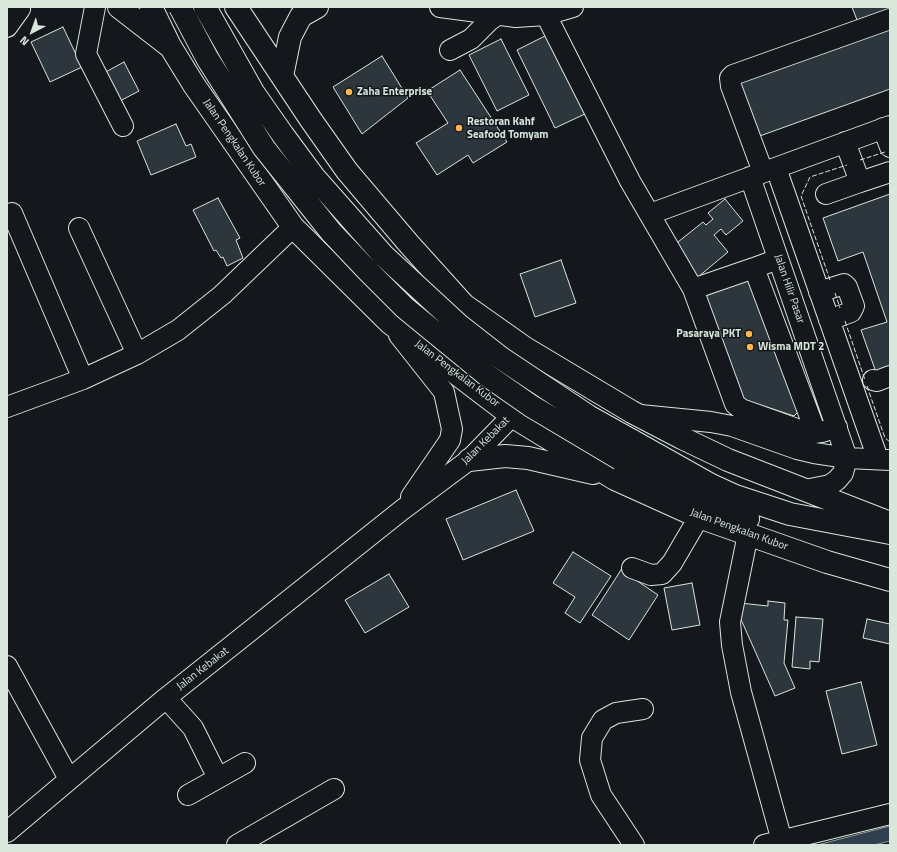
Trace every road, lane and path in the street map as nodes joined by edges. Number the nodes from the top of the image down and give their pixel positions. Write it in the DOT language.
graph roads {
  1 [pos="19,7"];
  2 [pos="95,7"];
  3 [pos="120,7"];
  4 [pos="151,7"];
  5 [pos="180,7"];
  6 [pos="204,7"];
  7 [pos="226,7"];
  8 [pos="236,7"];
  9 [pos="317,7"];
  10 [pos="440,7"];
  11 [pos="573,7"];
  12 [pos="492,12"];
  13 [pos="546,14"];
  14 [pos="890,19"];
  15 [pos="7,27"];
  16 [pos="252,31"];
  17 [pos="170,46"];
  18 [pos="450,50"];
  19 [pos="282,76"];
  20 [pos="194,85"];
  21 [pos="123,126"];
  22 [pos="887,127"];
  23 [pos="846,142"];
  24 [pos="890,147"];
  25 [pos="763,172"];
  26 [pos="890,172"];
  27 [pos="860,182"];
  28 [pos="826,194"];
  29 [pos="12,213"];
  30 [pos="650,214"];
  31 [pos="293,226"];
  32 [pos="79,228"];
  33 [pos="778,259"];
  34 [pos="754,268"];
  35 [pos="694,289"];
  36 [pos="819,292"];
  37 [pos="829,320"];
  38 [pos="390,323"];
  39 [pos="525,348"];
  40 [pos="137,354"];
  41 [pos="83,379"];
  42 [pos="7,407"];
  43 [pos="639,415"];
  44 [pos="512,416"];
  45 [pos="836,427"];
  46 [pos="816,433"];
  47 [pos="847,458"];
  48 [pos="884,459"];
  49 [pos="469,460"];
  50 [pos="618,469"];
  51 [pos="805,490"];
  52 [pos="402,510"];
  53 [pos="699,517"];
  54 [pos="890,523"];
  55 [pos="890,533"];
  56 [pos="748,534"];
  57 [pos="632,568"];
  58 [pos="890,577"];
  59 [pos="890,580"];
  60 [pos="7,666"];
  61 [pos="166,698"];
  62 [pos="643,709"];
  63 [pos="244,763"];
  64 [pos="218,778"];
  65 [pos="69,780"];
  66 [pos="334,789"];
  67 [pos="188,795"];
  68 [pos="890,814"];
  69 [pos="7,832"];
  70 [pos="773,843"];
  71 [pos="237,845"];
  72 [pos="634,845"];
  1 -- 15 [label="street"];
  2 -- 21 [label="street"];
  3 -- 17 [label="main road"];
  4 -- 17 [label="main road, Jalan Pengkalan Kubor"];
  5 -- 50 [label="main road, Jalan Pengkalan Kubor, bridge"];
  6 -- 20 [label="main road"];
  6 -- 55 [label="main road, bridge"];
  7 -- 16 [label="main road"];
  8 -- 16 [label="main road"];
  9 -- 19 [label="main road"];
  10 -- 12 [label="street"];
  11 -- 13 [label="street"];
  12 -- 13 [label="street"];
  12 -- 18 [label="street"];
  13 -- 30 [label="street"];
  14 -- 25 [label="street"];
  16 -- 19 [label="main road"];
  17 -- 20 [label="main road, Jalan Pengkalan Kubor"];
  19 -- 39 [label="main road"];
  20 -- 31 [label="main road, Jalan Pengkalan Kubor"];
  22 -- 23 [label="street"];
  22 -- 24 [label="street"];
  23 -- 25 [label="street"];
  23 -- 27 [label="street"];
  25 -- 30 [label="street"];
  25 -- 33 [label="street, Jalan Hilir Pasar"];
  25 -- 36 [label="street"];
  26 -- 27 [label="street"];
  27 -- 28 [label="street"];
  29 -- 41 [label="street"];
  30 -- 35 [label="street"];
  31 -- 38 [label="main road, Jalan Pengkalan Kubor"];
  31 -- 40 [label="street"];
  32 -- 40 [label="street"];
  33 -- 34 [label="street"];
  33 -- 45 [label="street, Jalan Hilir Pasar"];
  34 -- 35 [label="street"];
  34 -- 46 [label="street"];
  35 -- 46 [label="street"];
  36 -- 37 [label="street"];
  36 -- 37 [label="street"];
  37 -- 48 [label="street"];
  38 -- 44 [label="main road, Jalan Pengkalan Kubor"];
  38 -- 52 [label="street, Jalan Kebakat"];
  39 -- 43 [label="main road"];
  39 -- 44 [label="street, Jalan Kebakat"];
  40 -- 41 [label="street"];
  41 -- 42 [label="street"];
  43 -- 47 [label="street"];
  43 -- 51 [label="main road"];
  44 -- 49 [label="street, Jalan Kebakat"];
  44 -- 50 [label="main road, Jalan Pengkalan Kubor"];
  45 -- 46 [label="street"];
  45 -- 47 [label="street, Jalan Hilir Pasar"];
  47 -- 48 [label="street"];
  47 -- 51 [label="street"];
  49 -- 50 [label="main road"];
  49 -- 52 [label="street, Jalan Kebakat"];
  50 -- 53 [label="main road, Jalan Pengkalan Kubor"];
  50 -- 58 [label="main road, Jalan Pengkalan Kubor"];
  51 -- 54 [label="main road"];
  52 -- 61 [label="street, Jalan Kebakat"];
  53 -- 56 [label="main road, Jalan Pengkalan Kubor"];
  53 -- 57 [label="street"];
  56 -- 59 [label="main road, Jalan Pengkalan Kubor"];
  56 -- 70 [label="street"];
  60 -- 65 [label="street"];
  61 -- 64 [label="street"];
  61 -- 65 [label="street, Jalan Kebakat"];
  62 -- 72 [label="street"];
  63 -- 64 [label="street"];
  64 -- 67 [label="street"];
  65 -- 69 [label="street, Jalan Kebakat"];
  66 -- 71 [label="street"];
  68 -- 70 [label="street"];
}
